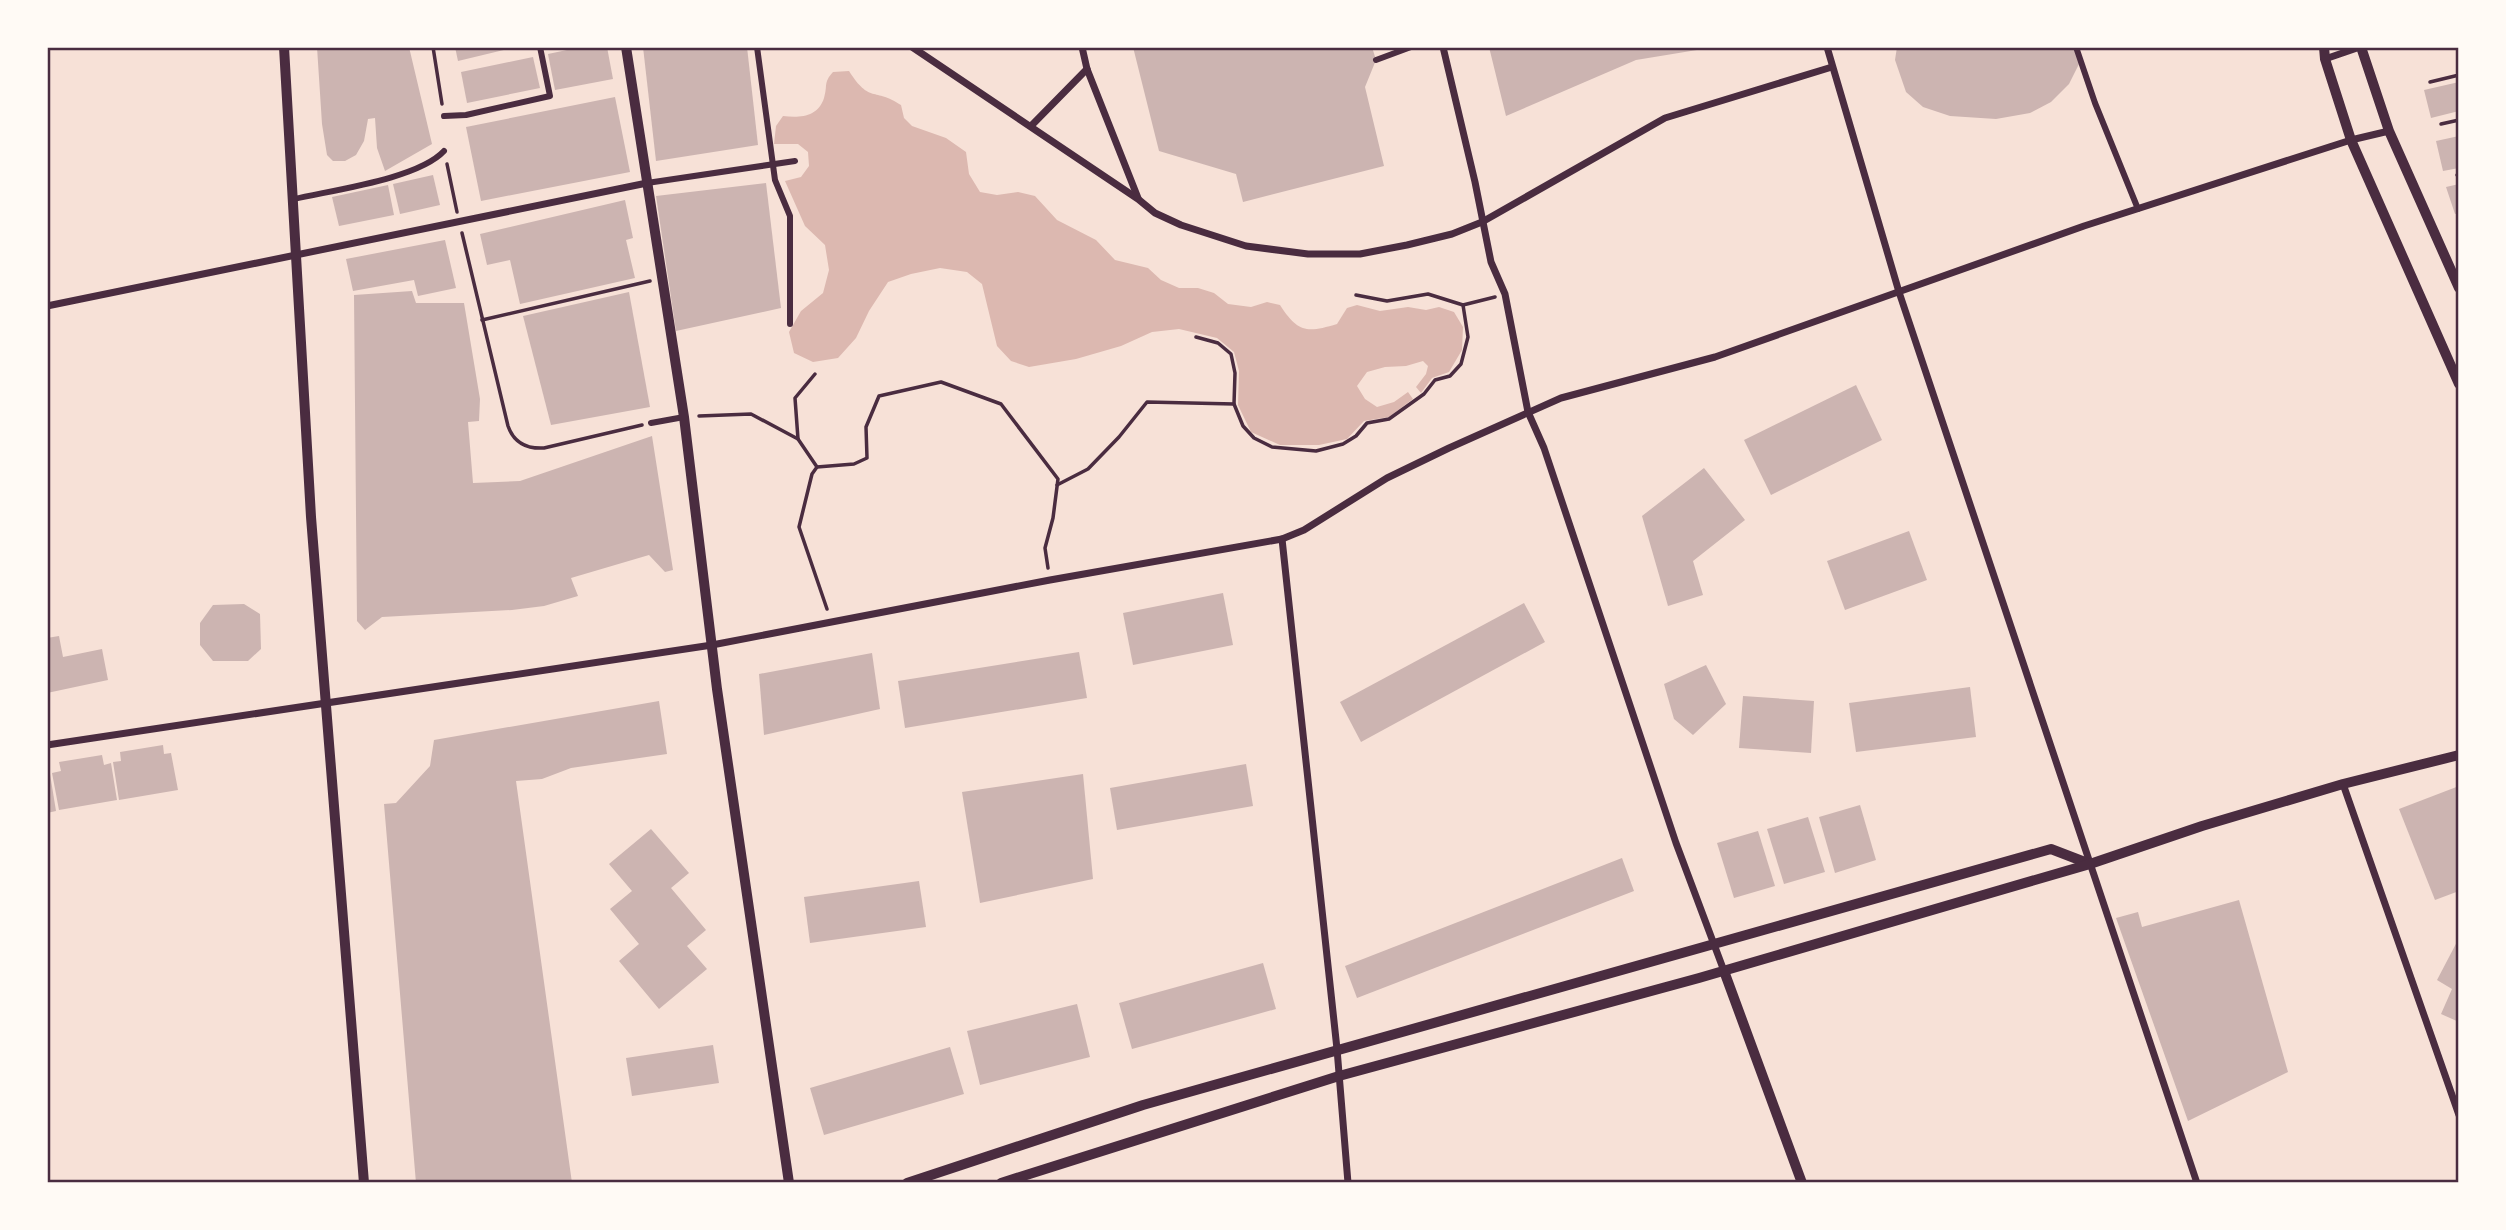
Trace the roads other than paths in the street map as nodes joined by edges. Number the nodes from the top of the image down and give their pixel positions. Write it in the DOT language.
graph roads {
  1 [pos="284,47"];
  2 [pos="540,47"];
  3 [pos="625,47"];
  4 [pos="757,47"];
  5 [pos="912,47"];
  6 [pos="1082,47"];
  7 [pos="1412,47"];
  8 [pos="1443,47"];
  9 [pos="1827,47"];
  10 [pos="2076,47"];
  11 [pos="2360,47"];
  12 [pos="2325,53"];
  13 [pos="1376,60"];
  14 [pos="1832,67"];
  15 [pos="1087,69"];
  16 [pos="2459,75"];
  17 [pos="2430,82"];
  18 [pos="444,116"];
  19 [pos="2459,120"];
  20 [pos="2441,124"];
  21 [pos="1031,126"];
  22 [pos="2389,131"];
  23 [pos="2351,140"];
  24 [pos="444,150"];
  25 [pos="795,161"];
  26 [pos="773,165"];
  27 [pos="647,183"];
  28 [pos="294,199"];
  29 [pos="1138,199"];
  30 [pos="2138,209"];
  31 [pos="1482,222"];
  32 [pos="297,255"];
  33 [pos="2459,288"];
  34 [pos="1899,292"];
  35 [pos="47,306"];
  36 [pos="790,324"];
  37 [pos="2459,384"];
  38 [pos="1528,412"];
  39 [pos="684,417"];
  40 [pos="651,423"];
  41 [pos="1282,539"];
  42 [pos="712,645"];
  43 [pos="327,703"];
  44 [pos="47,745"];
  45 [pos="2459,755"];
  46 [pos="2343,784"];
  47 [pos="2090,864"];
  48 [pos="1715,944"];
  49 [pos="1724,971"];
  50 [pos="1337,1049"];
  51 [pos="1339,1076"];
  52 [pos="2459,1115"];
  53 [pos="364,1183"];
  54 [pos="789,1183"];
  55 [pos="907,1183"];
  56 [pos="1001,1183"];
  57 [pos="1348,1183"];
  58 [pos="1802,1183"];
  59 [pos="2197,1183"];
  1 -- 28 [label="street"];
  2 -- 18 [label="street"];
  3 -- 27 [label="street"];
  4 -- 26 [label="street"];
  5 -- 21 [label="street"];
  6 -- 15 [label="street"];
  7 -- 13 [label="street"];
  8 -- 31 [label="street"];
  9 -- 14 [label="street"];
  10 -- 30 [label="street"];
  11 -- 12 [label="street"];
  11 -- 22 [label="main road"];
  12 -- 23 [label="main road"];
  14 -- 31 [label="street"];
  14 -- 34 [label="street"];
  15 -- 21 [label="street"];
  15 -- 29 [label="street"];
  16 -- 17 [label="lane"];
  19 -- 20 [label="lane"];
  21 -- 29 [label="street"];
  22 -- 23 [label="street"];
  22 -- 33 [label="main road"];
  23 -- 30 [label="street"];
  23 -- 37 [label="main road"];
  24 -- 28 [label="street"];
  25 -- 26 [label="street"];
  26 -- 27 [label="street"];
  26 -- 36 [label="street"];
  27 -- 32 [label="street"];
  27 -- 39 [label="street"];
  28 -- 32 [label="street"];
  29 -- 31 [label="street"];
  30 -- 34 [label="street"];
  31 -- 38 [label="street"];
  32 -- 35 [label="street"];
  32 -- 43 [label="street"];
  34 -- 38 [label="street"];
  34 -- 47 [label="street"];
  38 -- 41 [label="street"];
  38 -- 48 [label="street"];
  39 -- 40 [label="street"];
  39 -- 42 [label="street"];
  41 -- 42 [label="street"];
  41 -- 50 [label="street"];
  42 -- 43 [label="street"];
  42 -- 54 [label="street"];
  43 -- 44 [label="street"];
  43 -- 53 [label="street"];
  45 -- 46 [label="main road"];
  46 -- 47 [label="main road"];
  46 -- 52 [label="street"];
  47 -- 48 [label="main road"];
  47 -- 49 [label="main road"];
  47 -- 59 [label="street"];
  48 -- 49 [label="street"];
  48 -- 50 [label="main road"];
  49 -- 51 [label="main road"];
  49 -- 58 [label="street"];
  50 -- 51 [label="street"];
  50 -- 55 [label="main road"];
  51 -- 56 [label="main road"];
  51 -- 57 [label="street"];
}
